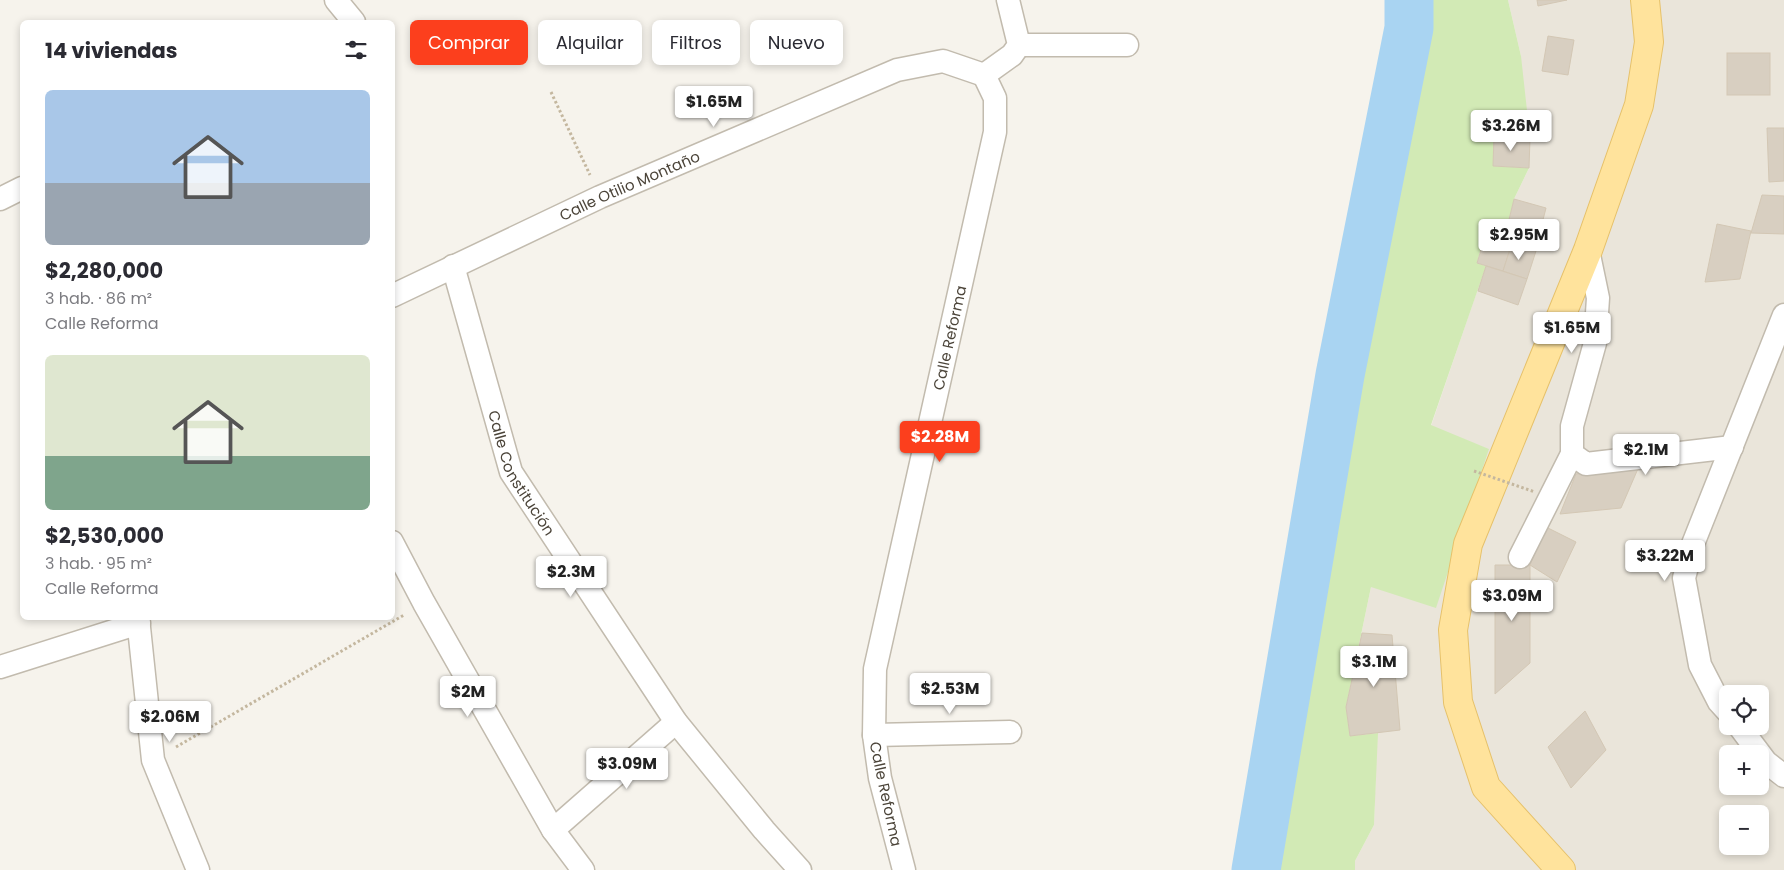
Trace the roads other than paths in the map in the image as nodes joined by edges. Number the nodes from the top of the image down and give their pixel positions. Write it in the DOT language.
graph roads {
  1 [pos="336,0"];
  2 [pos="1008,0"];
  3 [pos="1645,0"];
  4 [pos="352,20"];
  5 [pos="1019,45"];
  6 [pos="1127,45"];
  7 [pos="984,74"];
  8 [pos="20,189"];
  9 [pos="0,199"];
  10 [pos="1588,250"];
  11 [pos="454,266"];
  12 [pos="395,295"];
  13 [pos="1784,315"];
  14 [pos="1732,447"];
  15 [pos="1572,454"];
  16 [pos="395,548"];
  17 [pos="1520,556"];
  18 [pos="138,620"];
  19 [pos="0,667"];
  20 [pos="1719,700"];
  21 [pos="676,722"];
  22 [pos="1010,732"];
  23 [pos="874,734"];
  24 [pos="1746,735"];
  25 [pos="1784,776"];
  26 [pos="553,830"];
  27 [pos="198,870"];
  28 [pos="583,870"];
  29 [pos="800,870"];
  30 [pos="904,870"];
  31 [pos="1561,870"];
  1 -- 4 [label="street"];
  2 -- 5 [label="street"];
  3 -- 10 [label="main road"];
  5 -- 6 [label="street"];
  5 -- 7 [label="street"];
  7 -- 11 [label="street, Calle Otilio Montaño"];
  7 -- 23 [label="street, Calle Reforma"];
  8 -- 9 [label="street"];
  10 -- 15 [label="street"];
  10 -- 31 [label="main road"];
  11 -- 12 [label="street, Calle Otilio Montaño"];
  11 -- 21 [label="street, Calle Constitución"];
  13 -- 14 [label="street"];
  14 -- 15 [label="street"];
  14 -- 20 [label="street"];
  15 -- 17 [label="street"];
  16 -- 26 [label="street"];
  18 -- 19 [label="street"];
  18 -- 27 [label="street"];
  21 -- 26 [label="street"];
  21 -- 29 [label="street, Calle Constitución"];
  22 -- 23 [label="street"];
  23 -- 30 [label="street, Calle Reforma"];
  24 -- 25 [label="street"];
  26 -- 28 [label="street"];
}
